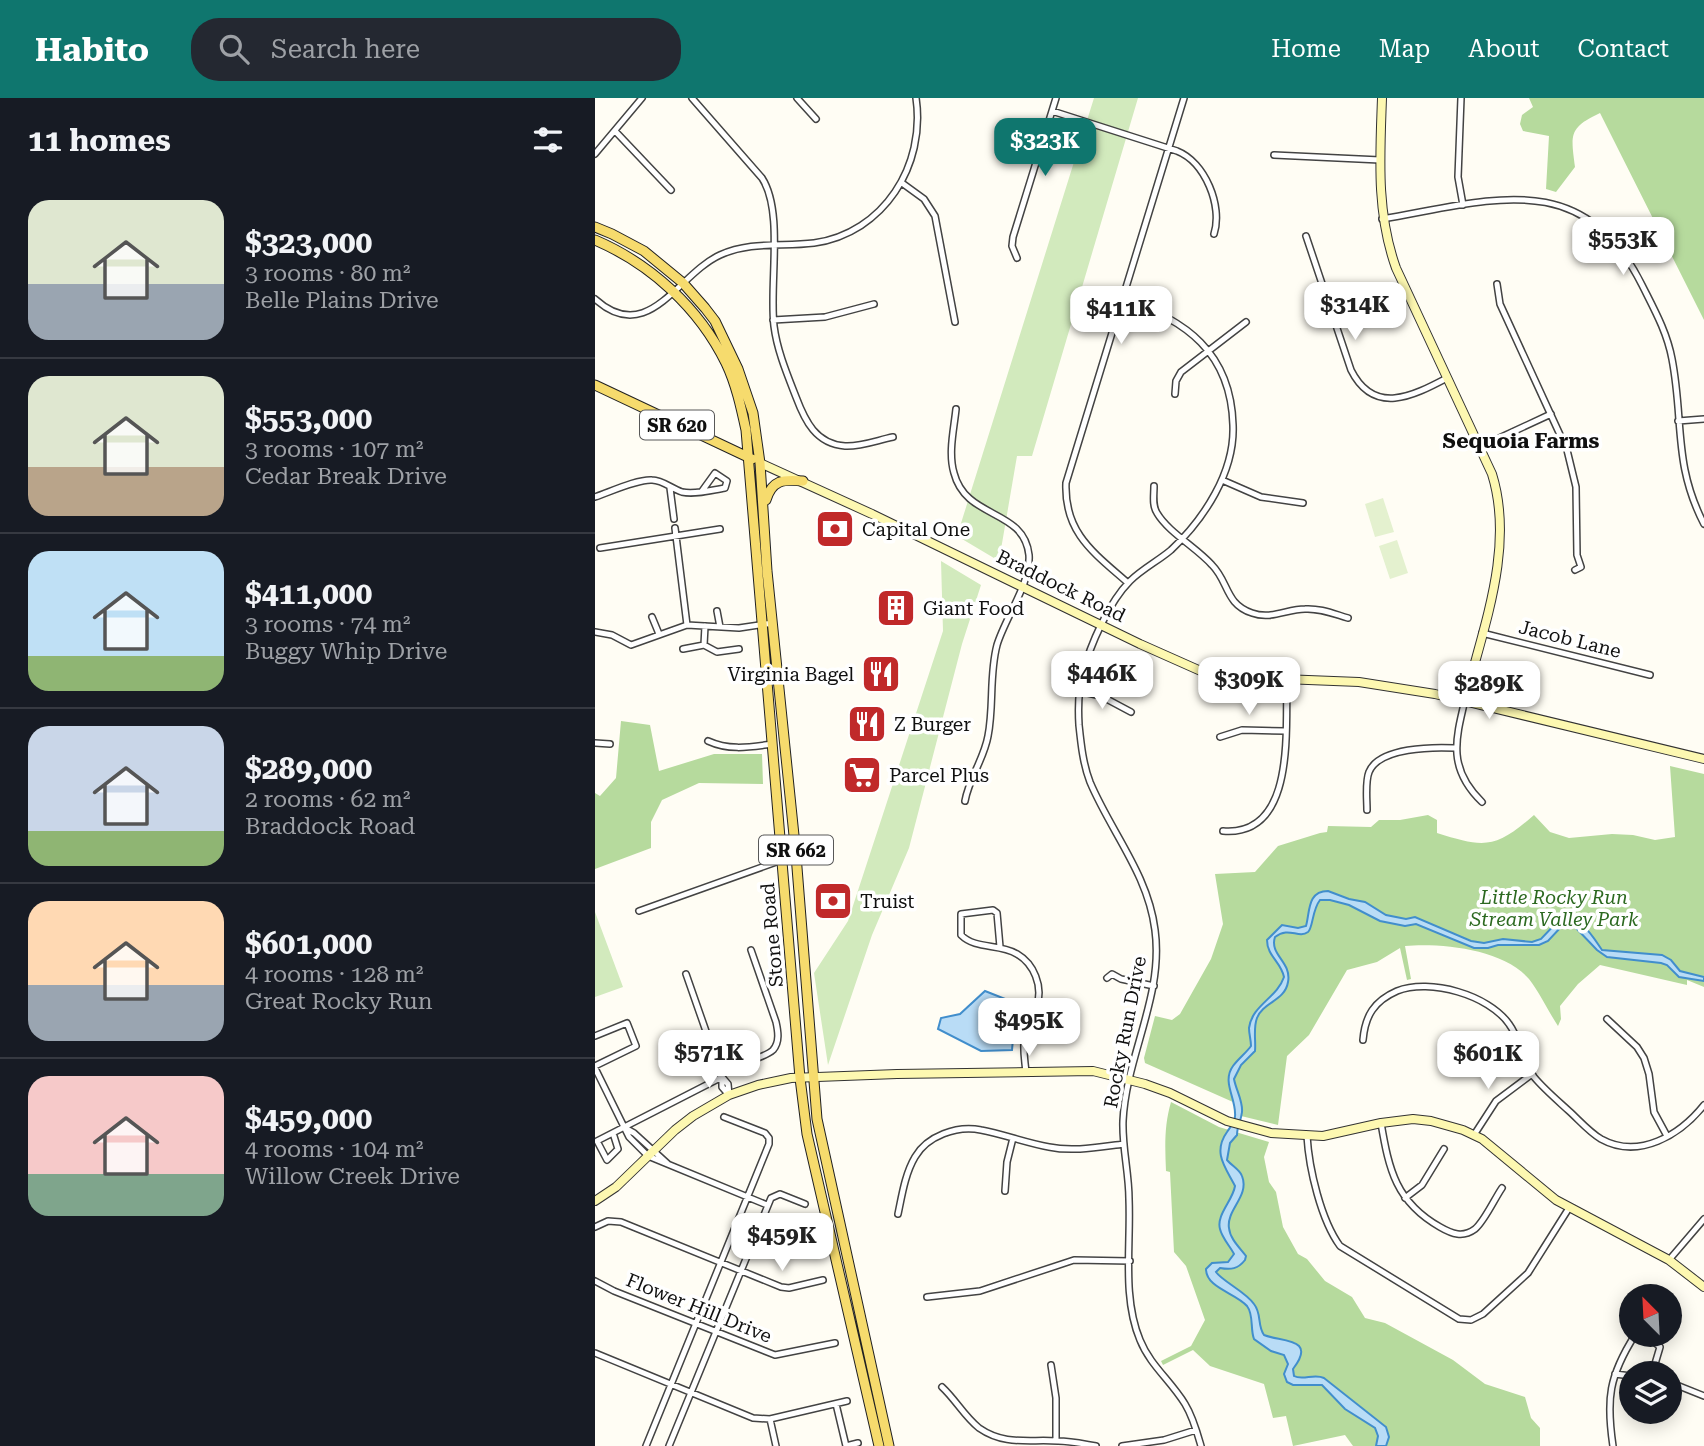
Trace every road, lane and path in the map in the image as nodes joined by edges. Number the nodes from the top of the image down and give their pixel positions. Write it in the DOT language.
graph roads {
  1 [pos="642,98"];
  2 [pos="692,98"];
  3 [pos="797,98"];
  4 [pos="916,98"];
  5 [pos="1056,98"];
  6 [pos="1184,98"];
  7 [pos="1382,98"];
  8 [pos="1461,98"];
  9 [pos="1052,111"];
  10 [pos="816,119"];
  11 [pos="615,131"];
  12 [pos="1169,148"];
  13 [pos="595,154"];
  14 [pos="1274,155"];
  15 [pos="1380,160"];
  16 [pos="902,183"];
  17 [pos="671,190"];
  18 [pos="1463,205"];
  19 [pos="1383,219"];
  20 [pos="595,228"];
  21 [pos="1214,234"];
  22 [pos="1306,236"];
  23 [pos="595,240"];
  24 [pos="773,244"];
  25 [pos="1017,258"];
  26 [pos="683,283"];
  27 [pos="1497,284"];
  28 [pos="674,293"];
  29 [pos="595,299"];
  30 [pos="1122,299"];
  31 [pos="874,304"];
  32 [pos="773,320"];
  33 [pos="1246,322"];
  34 [pos="955,323"];
  35 [pos="1207,351"];
  36 [pos="1447,378"];
  37 [pos="595,385"];
  38 [pos="1175,394"];
  39 [pos="956,409"];
  40 [pos="1551,414"];
  41 [pos="1704,419"];
  42 [pos="1678,421"];
  43 [pos="893,438"];
  44 [pos="1480,447"];
  45 [pos="748,457"];
  46 [pos="760,463"];
  47 [pos="1222,480"];
  48 [pos="803,481"];
  49 [pos="1154,486"];
  50 [pos="670,488"];
  51 [pos="702,491"];
  52 [pos="595,497"];
  53 [pos="1303,503"];
  54 [pos="1704,505"];
  55 [pos="1696,508"];
  56 [pos="763,509"];
  57 [pos="674,519"];
  58 [pos="1704,524"];
  59 [pos="674,528"];
  60 [pos="720,529"];
  61 [pos="676,536"];
  62 [pos="1182,537"];
  63 [pos="600,548"];
  64 [pos="1578,569"];
  65 [pos="1128,583"];
  66 [pos="1022,586"];
  67 [pos="717,611"];
  68 [pos="652,617"];
  69 [pos="1347,618"];
  70 [pos="767,623"];
  71 [pos="687,625"];
  72 [pos="1102,625"];
  73 [pos="705,626"];
  74 [pos="720,628"];
  75 [pos="595,632"];
  76 [pos="1482,633"];
  77 [pos="659,634"];
  78 [pos="704,645"];
  79 [pos="683,649"];
  80 [pos="739,649"];
  81 [pos="1650,675"];
  82 [pos="1287,679"];
  83 [pos="1079,691"];
  84 [pos="1465,700"];
  85 [pos="1131,712"];
  86 [pos="1285,731"];
  87 [pos="1220,737"];
  88 [pos="708,741"];
  89 [pos="595,743"];
  90 [pos="610,744"];
  91 [pos="773,744"];
  92 [pos="1455,748"];
  93 [pos="1704,759"];
  94 [pos="965,801"];
  95 [pos="1482,802"];
  96 [pos="1367,810"];
  97 [pos="1223,831"];
  98 [pos="796,855"];
  99 [pos="784,860"];
  100 [pos="639,911"];
  101 [pos="1000,947"];
  102 [pos="751,950"];
  103 [pos="685,974"];
  104 [pos="1107,978"];
  105 [pos="1154,986"];
  106 [pos="1607,1019"];
  107 [pos="595,1036"];
  108 [pos="1363,1040"];
  109 [pos="595,1067"];
  110 [pos="719,1070"];
  111 [pos="1026,1073"];
  112 [pos="1532,1074"];
  113 [pos="722,1077"];
  114 [pos="800,1078"];
  115 [pos="815,1078"];
  116 [pos="1130,1080"];
  117 [pos="730,1095"];
  118 [pos="1703,1107"];
  119 [pos="724,1117"];
  120 [pos="1381,1123"];
  121 [pos="625,1128"];
  122 [pos="613,1133"];
  123 [pos="1475,1135"];
  124 [pos="1307,1136"];
  125 [pos="1668,1136"];
  126 [pos="1013,1138"];
  127 [pos="1124,1144"];
  128 [pos="1444,1149"];
  129 [pos="650,1153"];
  130 [pos="1502,1188"];
  131 [pos="1005,1191"];
  132 [pos="747,1198"];
  133 [pos="1405,1198"];
  134 [pos="595,1201"];
  135 [pos="805,1204"];
  136 [pos="767,1205"];
  137 [pos="1569,1208"];
  138 [pos="898,1214"];
  139 [pos="1704,1219"];
  140 [pos="595,1227"];
  141 [pos="1669,1260"];
  142 [pos="1130,1261"];
  143 [pos="721,1262"];
  144 [pos="741,1270"];
  145 [pos="823,1280"];
  146 [pos="595,1281"];
  147 [pos="1704,1287"];
  148 [pos="927,1297"];
  149 [pos="697,1324"];
  150 [pos="717,1332"];
  151 [pos="835,1343"];
  152 [pos="1627,1348"];
  153 [pos="595,1353"];
  154 [pos="1051,1365"];
  155 [pos="1615,1374"];
  156 [pos="1619,1374"];
  157 [pos="672,1384"];
  158 [pos="942,1387"];
  159 [pos="1682,1387"];
  160 [pos="692,1393"];
  161 [pos="1704,1396"];
  162 [pos="847,1401"];
  163 [pos="836,1404"];
  164 [pos="770,1419"];
  165 [pos="1196,1430"];
  166 [pos="1056,1440"];
  167 [pos="858,1443"];
  168 [pos="648,1445"];
  169 [pos="669,1446"];
  170 [pos="776,1446"];
  171 [pos="846,1446"];
  172 [pos="879,1446"];
  173 [pos="889,1446"];
  174 [pos="1096,1446"];
  175 [pos="1122,1446"];
  176 [pos="1201,1446"];
  177 [pos="1613,1446"];
  1 -- 11 [label="street"];
  2 -- 24 [label="street"];
  3 -- 10 [label="street"];
  4 -- 16 [label="street"];
  5 -- 9 [label="street"];
  6 -- 12 [label="street"];
  7 -- 15 [label="street"];
  8 -- 18 [label="street"];
  9 -- 12 [label="street"];
  9 -- 25 [label="street"];
  11 -- 13 [label="street"];
  11 -- 17 [label="street"];
  12 -- 21 [label="street"];
  12 -- 30 [label="street"];
  14 -- 15 [label="street"];
  15 -- 19 [label="street"];
  16 -- 24 [label="street"];
  16 -- 34 [label="street"];
  18 -- 19 [label="street"];
  18 -- 42 [label="street"];
  19 -- 36 [label="street"];
  20 -- 26 [label="main road, SR 662"];
  22 -- 36 [label="street"];
  23 -- 28 [label="main road, SR 662"];
  24 -- 26 [label="street"];
  24 -- 32 [label="street"];
  26 -- 28 [label="street"];
  26 -- 46 [label="main road, SR 662"];
  27 -- 40 [label="street"];
  28 -- 29 [label="street"];
  28 -- 45 [label="main road, SR 662"];
  30 -- 35 [label="street"];
  30 -- 65 [label="street"];
  31 -- 32 [label="street"];
  32 -- 43 [label="street"];
  33 -- 35 [label="street"];
  35 -- 38 [label="street"];
  35 -- 47 [label="street"];
  36 -- 44 [label="street"];
  37 -- 45 [label="main road, Braddock Road / SR 620"];
  39 -- 66 [label="street"];
  40 -- 44 [label="street"];
  40 -- 64 [label="street"];
  41 -- 42 [label="street"];
  42 -- 55 [label="street"];
  44 -- 76 [label="street"];
  45 -- 46 [label="main road, Braddock Road / SR 620"];
  45 -- 70 [label="main road, Stone Road / SR 662"];
  46 -- 48 [label="street, Braddock Road / SR 620"];
  46 -- 56 [label="main road, Stone Road / SR 662"];
  47 -- 53 [label="street"];
  47 -- 62 [label="street"];
  48 -- 56 [label="main road"];
  48 -- 66 [label="street, Braddock Road / SR 620"];
  49 -- 62 [label="street"];
  50 -- 51 [label="street"];
  50 -- 52 [label="street"];
  50 -- 57 [label="street"];
  51 -- 51 [label="street"];
  54 -- 55 [label="street"];
  55 -- 58 [label="street"];
  56 -- 70 [label="main road, Stone Road / SR 662"];
  59 -- 61 [label="street"];
  60 -- 61 [label="street"];
  61 -- 63 [label="street"];
  61 -- 71 [label="street"];
  62 -- 65 [label="street"];
  62 -- 69 [label="street"];
  65 -- 72 [label="street, Rocky Run Drive"];
  66 -- 72 [label="street, Braddock Road / SR 620"];
  66 -- 94 [label="street"];
  67 -- 74 [label="street"];
  68 -- 77 [label="street"];
  70 -- 74 [label="street"];
  70 -- 91 [label="main road, Stone Road / SR 662"];
  70 -- 98 [label="main road, Stone Road / SR 662"];
  71 -- 73 [label="street"];
  71 -- 77 [label="street"];
  72 -- 82 [label="street, Braddock Road / SR 620"];
  72 -- 83 [label="street, Rocky Run Drive"];
  73 -- 74 [label="street"];
  73 -- 78 [label="street"];
  75 -- 77 [label="street"];
  76 -- 81 [label="street, Jacob Lane"];
  76 -- 84 [label="street"];
  78 -- 79 [label="street"];
  78 -- 80 [label="street"];
  82 -- 84 [label="street, Braddock Road / SR 620"];
  82 -- 86 [label="street"];
  83 -- 85 [label="street"];
  83 -- 105 [label="street, Rocky Run Drive"];
  84 -- 92 [label="street"];
  84 -- 93 [label="street, Braddock Road / SR 620"];
  86 -- 87 [label="street"];
  86 -- 97 [label="street"];
  88 -- 91 [label="street"];
  89 -- 90 [label="street"];
  91 -- 99 [label="main road, Stone Road / SR 662"];
  92 -- 95 [label="street"];
  92 -- 96 [label="street"];
  98 -- 99 [label="street"];
  98 -- 115 [label="main road, Stone Road / SR 662"];
  99 -- 100 [label="street"];
  99 -- 114 [label="main road, Stone Road / SR 662"];
  101 -- 101 [label="street"];
  101 -- 111 [label="street"];
  102 -- 110 [label="street"];
  103 -- 110 [label="street"];
  104 -- 105 [label="street"];
  105 -- 116 [label="street, Rocky Run Drive"];
  106 -- 125 [label="street"];
  107 -- 109 [label="street"];
  108 -- 112 [label="street"];
  109 -- 121 [label="street"];
  110 -- 113 [label="street"];
  111 -- 115 [label="street"];
  111 -- 116 [label="street"];
  112 -- 123 [label="street"];
  112 -- 125 [label="street"];
  113 -- 117 [label="street"];
  113 -- 121 [label="street"];
  114 -- 115 [label="street"];
  114 -- 117 [label="street"];
  114 -- 172 [label="main road, Stone Road / SR 662"];
  115 -- 173 [label="main road, Stone Road / SR 662"];
  116 -- 124 [label="street"];
  116 -- 127 [label="street, Rocky Run Drive"];
  117 -- 129 [label="street"];
  118 -- 125 [label="street"];
  119 -- 132 [label="street"];
  120 -- 123 [label="street"];
  120 -- 124 [label="street"];
  120 -- 133 [label="street"];
  121 -- 122 [label="street"];
  121 -- 129 [label="street"];
  122 -- 122 [label="street"];
  123 -- 137 [label="street"];
  124 -- 137 [label="street"];
  126 -- 127 [label="street"];
  126 -- 131 [label="street"];
  126 -- 138 [label="street"];
  127 -- 142 [label="street, Rocky Run Drive"];
  128 -- 133 [label="street"];
  129 -- 132 [label="street"];
  129 -- 134 [label="street"];
  130 -- 133 [label="street"];
  132 -- 136 [label="street"];
  132 -- 143 [label="street"];
  135 -- 136 [label="street"];
  136 -- 144 [label="street"];
  137 -- 141 [label="street"];
  139 -- 141 [label="street"];
  140 -- 143 [label="street"];
  141 -- 147 [label="street"];
  142 -- 148 [label="street"];
  142 -- 165 [label="street, Rocky Run Drive"];
  143 -- 144 [label="street"];
  143 -- 149 [label="street"];
  144 -- 145 [label="street"];
  144 -- 150 [label="street"];
  146 -- 149 [label="street, Flower Hill Drive"];
  149 -- 150 [label="street, Flower Hill Drive"];
  149 -- 157 [label="street"];
  150 -- 151 [label="street, Flower Hill Drive"];
  150 -- 160 [label="street"];
  152 -- 155 [label="street"];
  153 -- 157 [label="street"];
  154 -- 166 [label="street"];
  155 -- 156 [label="street"];
  155 -- 177 [label="street"];
  157 -- 160 [label="street"];
  157 -- 168 [label="street"];
  158 -- 166 [label="street"];
  159 -- 161 [label="street"];
  160 -- 164 [label="street"];
  160 -- 169 [label="street"];
  162 -- 163 [label="street"];
  163 -- 164 [label="street"];
  163 -- 171 [label="street"];
  164 -- 170 [label="street"];
  165 -- 175 [label="street"];
  165 -- 176 [label="street, Rocky Run Drive"];
  166 -- 174 [label="street"];
  167 -- 171 [label="street"];
}
